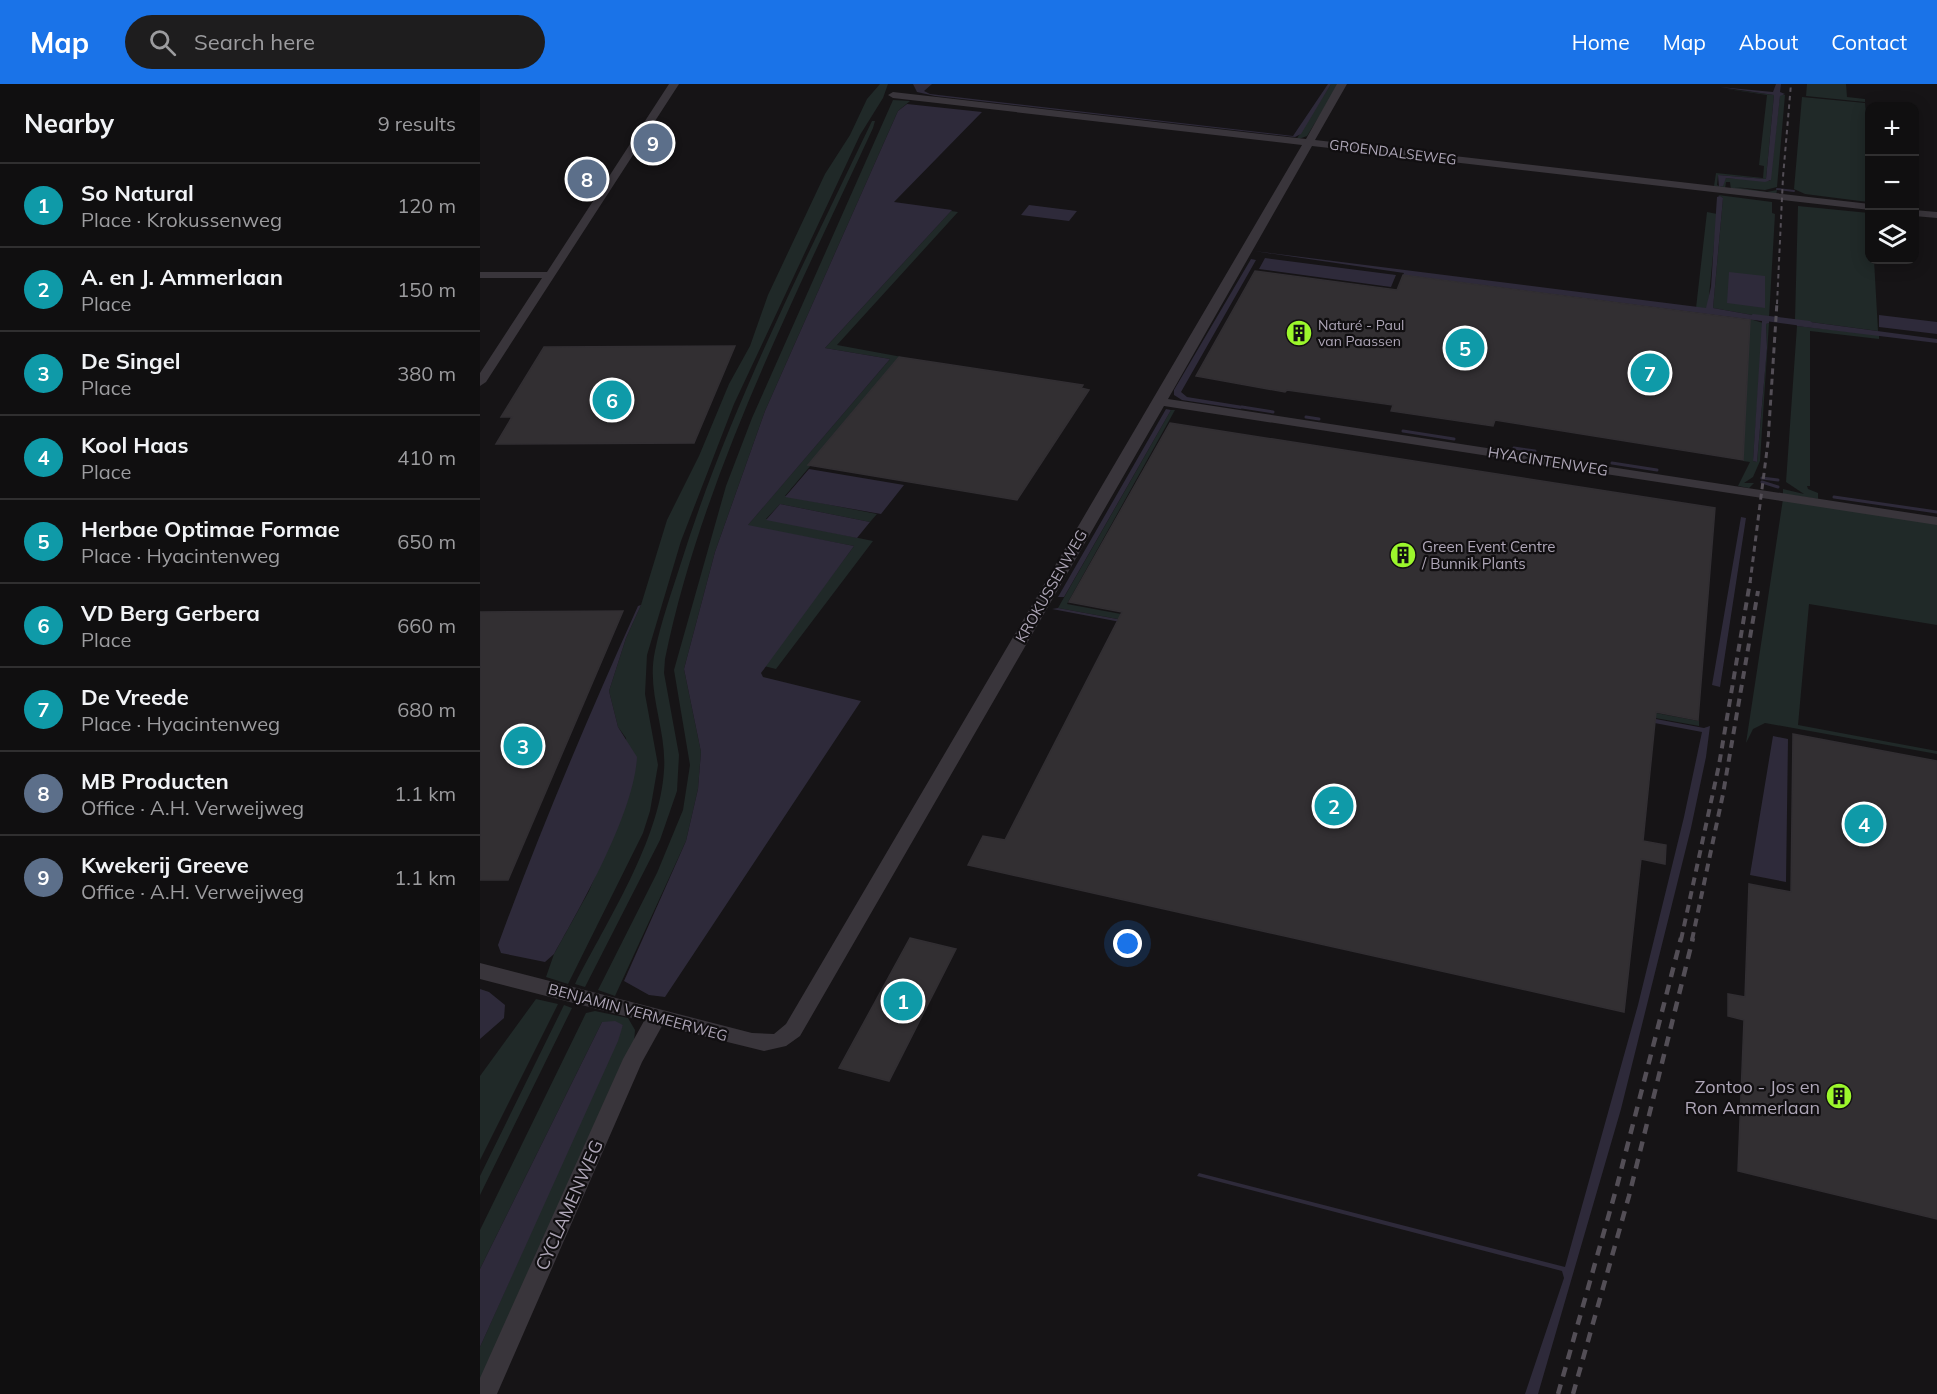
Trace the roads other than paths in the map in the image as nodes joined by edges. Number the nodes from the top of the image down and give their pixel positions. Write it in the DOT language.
graph roads {
  1 [pos="674,84"];
  2 [pos="1342,84"];
  3 [pos="895,88"];
  4 [pos="1308,142"];
  5 [pos="1865,207"];
  6 [pos="1919,213"];
  7 [pos="1937,215"];
  8 [pos="480,275"];
  9 [pos="550,275"];
  10 [pos="480,382"];
  11 [pos="1159,401"];
  12 [pos="1937,521"];
  13 [pos="480,971"];
  14 [pos="656,1018"];
  15 [pos="793,1030"];
  16 [pos="485,1394"];
  1 -- 9 [label="street"];
  2 -- 4 [label="street, KROKUSSENWEG"];
  3 -- 4 [label="street, GROENDALSEWEG"];
  4 -- 5 [label="street, GROENDALSEWEG"];
  4 -- 11 [label="street, KROKUSSENWEG"];
  6 -- 7 [label="street"];
  8 -- 9 [label="street"];
  9 -- 10 [label="street"];
  11 -- 12 [label="street, HYACINTENWEG"];
  11 -- 15 [label="street, KROKUSSENWEG"];
  13 -- 14 [label="street, BENJAMIN VERMEERWEG"];
  14 -- 15 [label="street, BENJAMIN VERMEERWEG"];
  14 -- 16 [label="street, CYCLAMENWEG"];
}
